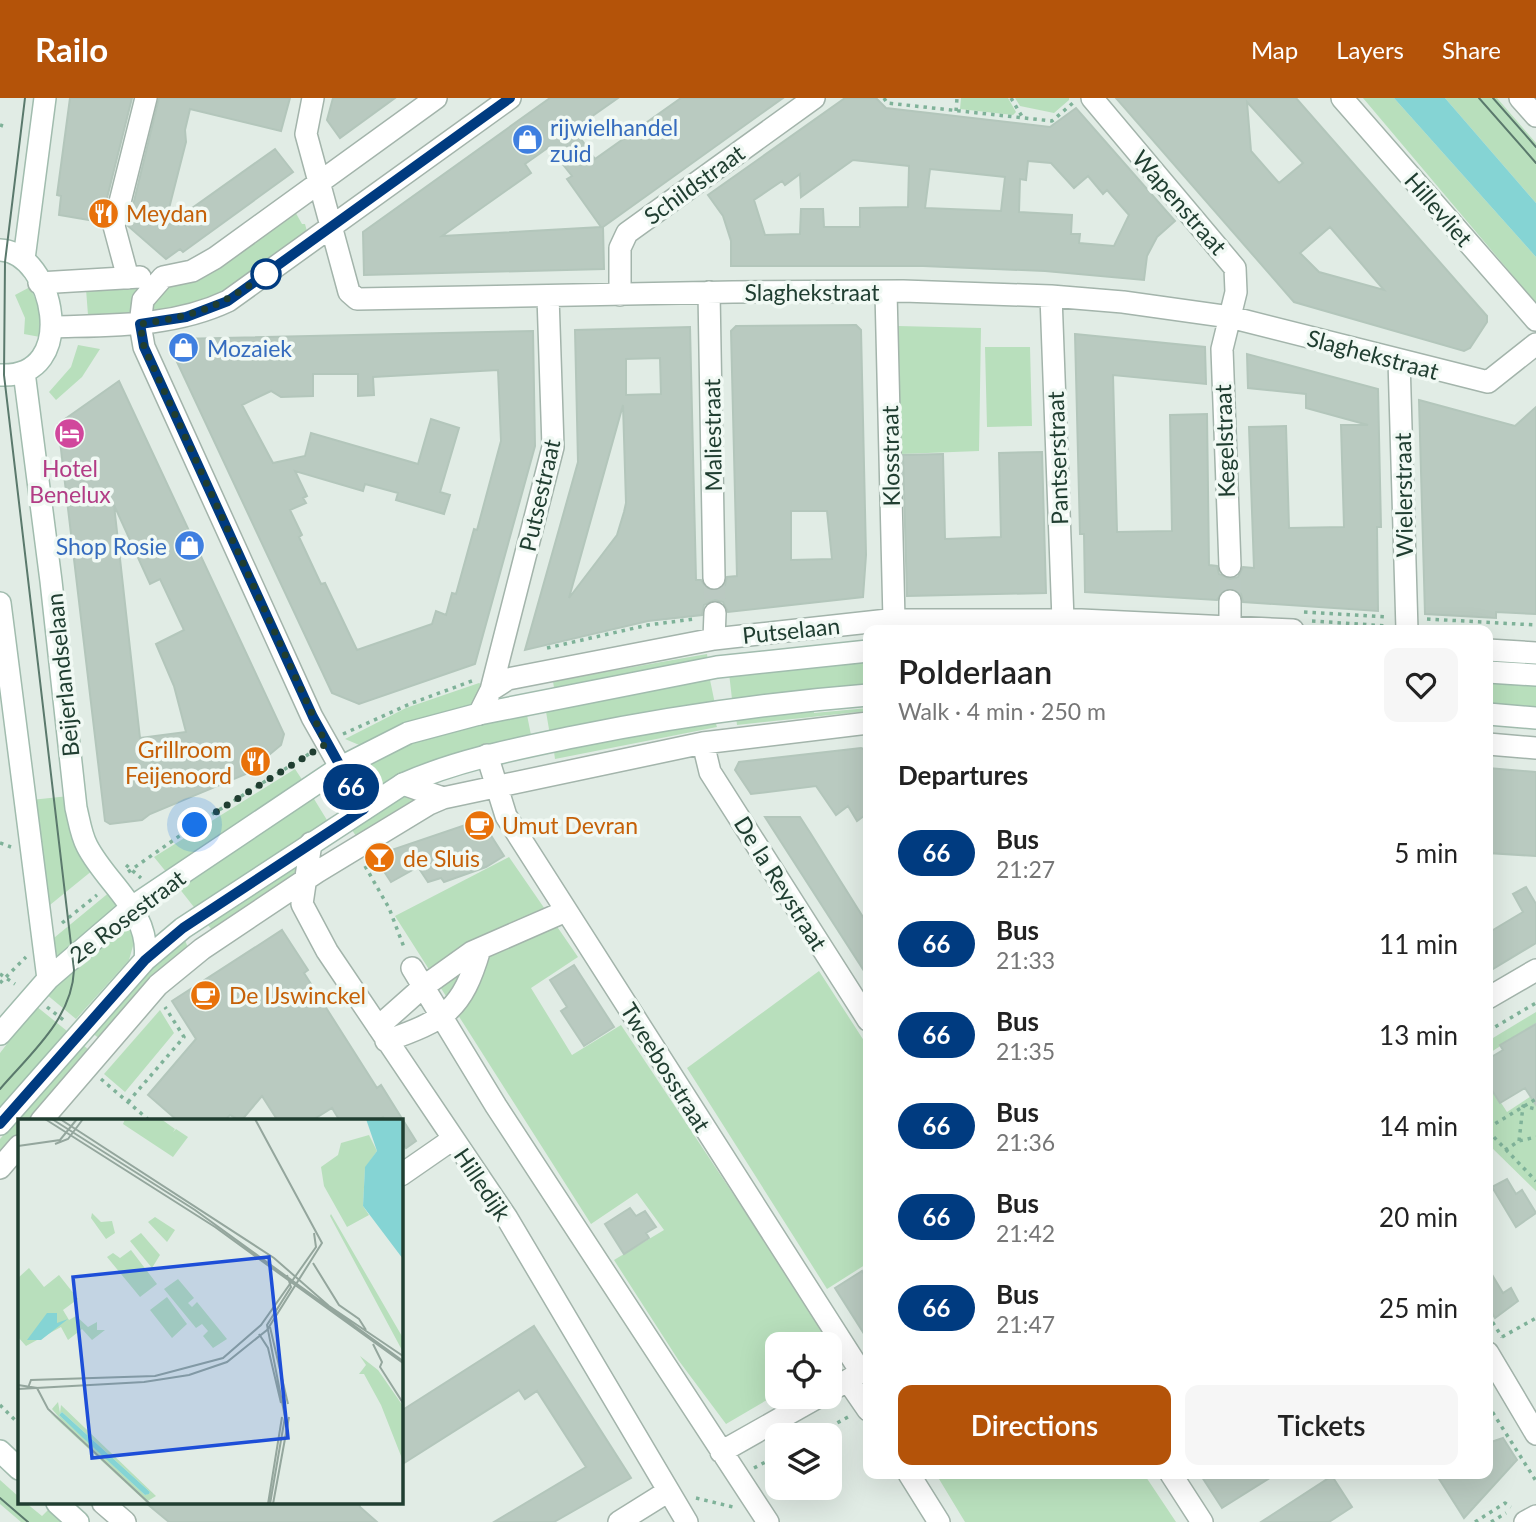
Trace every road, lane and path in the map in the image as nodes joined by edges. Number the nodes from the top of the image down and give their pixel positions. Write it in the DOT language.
graph roads {
  1 [pos="45,98"];
  2 [pos="146,98"];
  3 [pos="313,98"];
  4 [pos="436,98"];
  5 [pos="510,98"];
  6 [pos="814,98"];
  7 [pos="884,98"];
  8 [pos="890,98"];
  9 [pos="957,98"];
  10 [pos="1011,98"];
  11 [pos="1078,98"];
  12 [pos="1092,98"];
  13 [pos="1342,98"];
  14 [pos="1520,98"];
  15 [pos="887,103"];
  16 [pos="956,111"];
  17 [pos="1536,116"];
  18 [pos="1023,118"];
  19 [pos="318,182"];
  20 [pos="330,229"];
  21 [pos="0,250"];
  22 [pos="24,259"];
  23 [pos="163,277"];
  24 [pos="128,278"];
  25 [pos="39,283"];
  26 [pos="709,292"];
  27 [pos="886,292"];
  28 [pos="620,295"];
  29 [pos="548,296"];
  30 [pos="1051,296"];
  31 [pos="1230,317"];
  32 [pos="1536,320"];
  33 [pos="140,324"];
  34 [pos="52,327"];
  35 [pos="1536,344"];
  36 [pos="1399,360"];
  37 [pos="24,372"];
  38 [pos="0,375"];
  39 [pos="1230,566"];
  40 [pos="714,578"];
  41 [pos="1230,601"];
  42 [pos="0,603"];
  43 [pos="715,613"];
  44 [pos="894,615"];
  45 [pos="1063,620"];
  46 [pos="1410,624"];
  47 [pos="1202,625"];
  48 [pos="1230,625"];
  49 [pos="1536,625"];
  50 [pos="714,639"];
  51 [pos="1493,650"];
  52 [pos="863,652"];
  53 [pos="1536,653"];
  54 [pos="1493,672"];
  55 [pos="1536,675"];
  56 [pos="493,680"];
  57 [pos="863,695"];
  58 [pos="479,714"];
  59 [pos="1493,714"];
  60 [pos="1536,718"];
  61 [pos="863,724"];
  62 [pos="703,743"];
  63 [pos="326,744"];
  64 [pos="1493,744"];
  65 [pos="1536,748"];
  66 [pos="487,755"];
  67 [pos="340,768"];
  68 [pos="403,783"];
  69 [pos="495,785"];
  70 [pos="443,799"];
  71 [pos="364,809"];
  72 [pos="311,843"];
  73 [pos="305,880"];
  74 [pos="112,883"];
  75 [pos="132,907"];
  76 [pos="566,911"];
  77 [pos="43,941"];
  78 [pos="480,948"];
  79 [pos="145,960"];
  80 [pos="412,968"];
  81 [pos="1536,970"];
  82 [pos="0,974"];
  83 [pos="5,978"];
  84 [pos="48,979"];
  85 [pos="0,983"];
  86 [pos="423,987"];
  87 [pos="154,989"];
  88 [pos="34,995"];
  89 [pos="1493,995"];
  90 [pos="1536,1003"];
  91 [pos="863,1012"];
  92 [pos="442,1017"];
  93 [pos="1493,1028"];
  94 [pos="79,1033"];
  95 [pos="0,1034"];
  96 [pos="382,1034"];
  97 [pos="86,1066"];
  98 [pos="1536,1100"];
  99 [pos="128,1102"];
  100 [pos="1523,1107"];
  101 [pos="1536,1109"];
  102 [pos="43,1119"];
  103 [pos="148,1119"];
  104 [pos="0,1124"];
  105 [pos="1493,1127"];
  106 [pos="1493,1136"];
  107 [pos="1536,1137"];
  108 [pos="453,1139"];
  109 [pos="1519,1141"];
  110 [pos="18,1147"];
  111 [pos="1505,1150"];
  112 [pos="0,1168"];
  113 [pos="402,1174"];
  114 [pos="1536,1181"];
  115 [pos="1536,1318"];
  116 [pos="1493,1346"];
  117 [pos="1493,1351"];
  118 [pos="852,1378"];
  119 [pos="0,1405"];
  120 [pos="797,1409"];
  121 [pos="862,1411"];
  122 [pos="1493,1413"];
  123 [pos="18,1423"];
  124 [pos="838,1423"];
  125 [pos="1536,1434"];
  126 [pos="721,1452"];
  127 [pos="912,1479"];
  128 [pos="1174,1479"];
  129 [pos="1536,1481"];
  130 [pos="667,1492"];
  131 [pos="58,1504"];
  132 [pos="104,1504"];
  133 [pos="1520,1515"];
  134 [pos="1536,1516"];
  135 [pos="767,1519"];
  136 [pos="78,1522"];
  137 [pos="125,1522"];
  138 [pos="619,1522"];
  139 [pos="687,1522"];
  140 [pos="939,1522"];
  141 [pos="1202,1522"];
  142 [pos="1475,1522"];
  143 [pos="1491,1522"];
  1 -- 22 [label="street"];
  2 -- 24 [label="street"];
  3 -- 19 [label="street"];
  4 -- 19 [label="street"];
  5 -- 20 [label="street"];
  6 -- 28 [label="street, Schildstraat"];
  7 -- 15 [label="path"];
  8 -- 15 [label="path"];
  9 -- 16 [label="path"];
  10 -- 18 [label="path"];
  11 -- 18 [label="path"];
  12 -- 31 [label="street, Wapenstraat"];
  13 -- 32 [label="street, Hillevliet"];
  14 -- 17 [label="street"];
  15 -- 16 [label="path"];
  16 -- 18 [label="path"];
  19 -- 20 [label="street"];
  19 -- 23 [label="street"];
  20 -- 29 [label="street, Slaghekstraat"];
  20 -- 33 [label="street"];
  21 -- 22 [label="street"];
  22 -- 25 [label="street"];
  23 -- 24 [label="street"];
  23 -- 33 [label="street"];
  24 -- 25 [label="street"];
  25 -- 34 [label="street"];
  26 -- 27 [label="street, Slaghekstraat"];
  26 -- 28 [label="street, Slaghekstraat"];
  26 -- 40 [label="street, Maliestraat"];
  27 -- 30 [label="street, Slaghekstraat"];
  27 -- 44 [label="street, Klosstraat"];
  28 -- 29 [label="street, Slaghekstraat"];
  29 -- 56 [label="street, Putsestraat"];
  30 -- 31 [label="street, Slaghekstraat"];
  30 -- 45 [label="street, Pantserstraat"];
  31 -- 36 [label="street, Slaghekstraat"];
  31 -- 39 [label="street, Kegelstraat"];
  33 -- 34 [label="street"];
  33 -- 63 [label="street"];
  34 -- 37 [label="street"];
  35 -- 36 [label="street, Slaghekstraat"];
  36 -- 46 [label="street, Wielerstraat"];
  37 -- 38 [label="street"];
  37 -- 74 [label="street, Beijerlandselaan"];
  41 -- 48 [label="street"];
  42 -- 77 [label="street"];
  43 -- 50 [label="street"];
  44 -- 45 [label="street, Putselaan"];
  44 -- 50 [label="street, Putselaan"];
  45 -- 47 [label="street, Putselaan"];
  46 -- 49 [label="path"];
  50 -- 56 [label="street, Putselaan"];
  51 -- 53 [label="street"];
  52 -- 58 [label="street, Putselaan"];
  54 -- 55 [label="street"];
  56 -- 58 [label="street"];
  56 -- 63 [label="path"];
  57 -- 66 [label="street"];
  58 -- 67 [label="street, Putselaan"];
  59 -- 60 [label="street"];
  61 -- 62 [label="street"];
  62 -- 69 [label="street"];
  62 -- 91 [label="street, De la Reystraat"];
  63 -- 67 [label="street"];
  63 -- 74 [label="path, 2e Rosestraat"];
  64 -- 65 [label="street"];
  66 -- 68 [label="street"];
  66 -- 69 [label="street, Tweebosstraat"];
  67 -- 71 [label="street"];
  67 -- 75 [label="street, 2e Rosestraat"];
  68 -- 70 [label="street"];
  68 -- 71 [label="street"];
  69 -- 70 [label="street"];
  69 -- 76 [label="street, Tweebosstraat"];
  70 -- 73 [label="street"];
  71 -- 72 [label="street, 2e Rosestraat"];
  72 -- 73 [label="street, Hilledijk"];
  72 -- 79 [label="street, 2e Rosestraat"];
  73 -- 87 [label="street"];
  73 -- 96 [label="street, Hilledijk"];
  74 -- 75 [label="street, Beijerlandselaan"];
  74 -- 77 [label="path, 2e Rosestraat"];
  75 -- 79 [label="street, Beijerlandselaan"];
  75 -- 84 [label="street, 2e Rosestraat"];
  76 -- 78 [label="street"];
  76 -- 118 [label="street, Tweebosstraat"];
  77 -- 83 [label="path, 2e Rosestraat"];
  77 -- 84 [label="street"];
  78 -- 86 [label="street"];
  78 -- 92 [label="street"];
  79 -- 94 [label="street, 2e Rosestraat"];
  80 -- 86 [label="street"];
  81 -- 89 [label="street"];
  82 -- 83 [label="path"];
  83 -- 85 [label="path, 2e Rosestraat"];
  83 -- 88 [label="path"];
  84 -- 88 [label="street, 2e Rosestraat"];
  86 -- 92 [label="street"];
  86 -- 96 [label="street"];
  87 -- 97 [label="street"];
  87 -- 99 [label="path"];
  88 -- 94 [label="path"];
  88 -- 95 [label="street, 2e Rosestraat"];
  90 -- 93 [label="path"];
  92 -- 96 [label="street"];
  92 -- 126 [label="street"];
  94 -- 104 [label="street, 2e Rosestraat"];
  96 -- 108 [label="street, Hilledijk"];
  97 -- 99 [label="path"];
  97 -- 102 [label="street"];
  98 -- 100 [label="path"];
  99 -- 103 [label="path"];
  100 -- 101 [label="path"];
  100 -- 105 [label="path"];
  100 -- 109 [label="path"];
  106 -- 111 [label="path"];
  107 -- 109 [label="path"];
  108 -- 113 [label="street"];
  108 -- 130 [label="street, Hilledijk"];
  109 -- 111 [label="path"];
  110 -- 112 [label="street"];
  111 -- 114 [label="path"];
  115 -- 116 [label="path"];
  117 -- 125 [label="street"];
  118 -- 121 [label="street, Tweebosstraat"];
  119 -- 123 [label="path"];
  120 -- 126 [label="street"];
  121 -- 124 [label="path"];
  122 -- 129 [label="path"];
  126 -- 135 [label="street"];
  127 -- 140 [label="street"];
  128 -- 141 [label="street"];
  130 -- 135 [label="path"];
  130 -- 138 [label="street"];
  130 -- 139 [label="street, Hilledijk"];
  131 -- 136 [label="street"];
  132 -- 137 [label="street"];
  133 -- 134 [label="street"];
  133 -- 142 [label="path"];
  133 -- 143 [label="path"];
}
